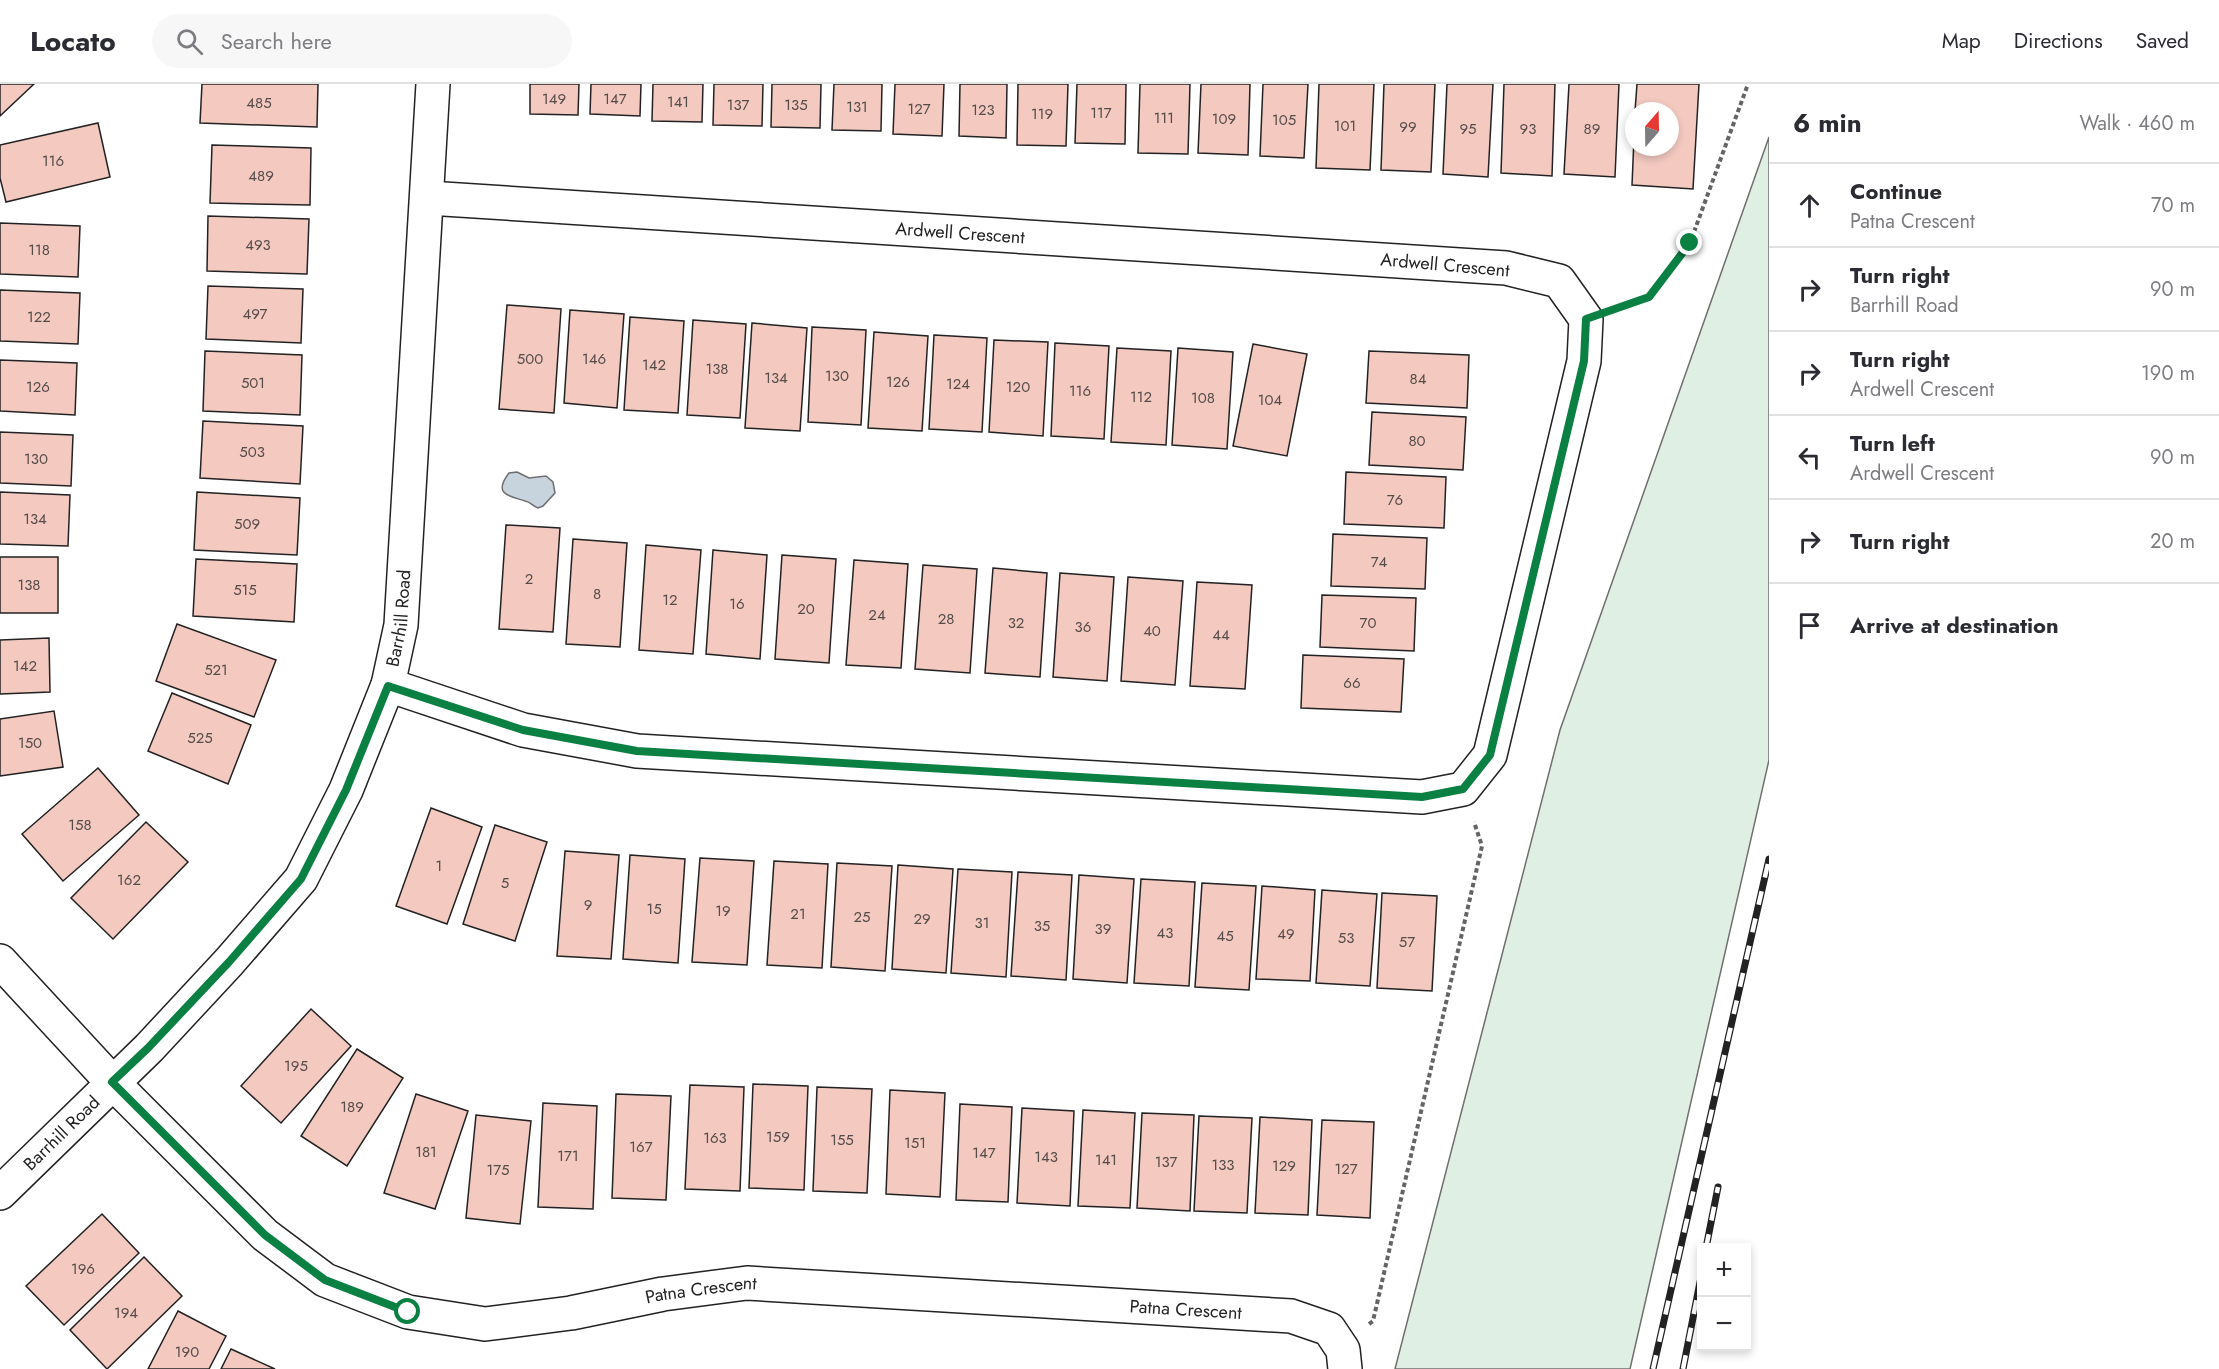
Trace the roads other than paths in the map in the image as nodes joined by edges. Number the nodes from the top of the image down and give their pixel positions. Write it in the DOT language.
graph roads {
  1 [pos="434,84"];
  2 [pos="428,198"];
  3 [pos="388,686"];
  4 [pos="0,961"];
  5 [pos="112,1082"];
  6 [pos="0,1192"];
  7 [pos="1344,1359"];
  1 -- 2 [label="street, Barrhill Road"];
  2 -- 3 [label="street, Barrhill Road"];
  2 -- 3 [label="street, Ardwell Crescent"];
  3 -- 5 [label="street, Barrhill Road"];
  4 -- 5 [label="street, Patna Crescent"];
  5 -- 6 [label="street, Barrhill Road"];
  5 -- 7 [label="street, Patna Crescent"];
}
